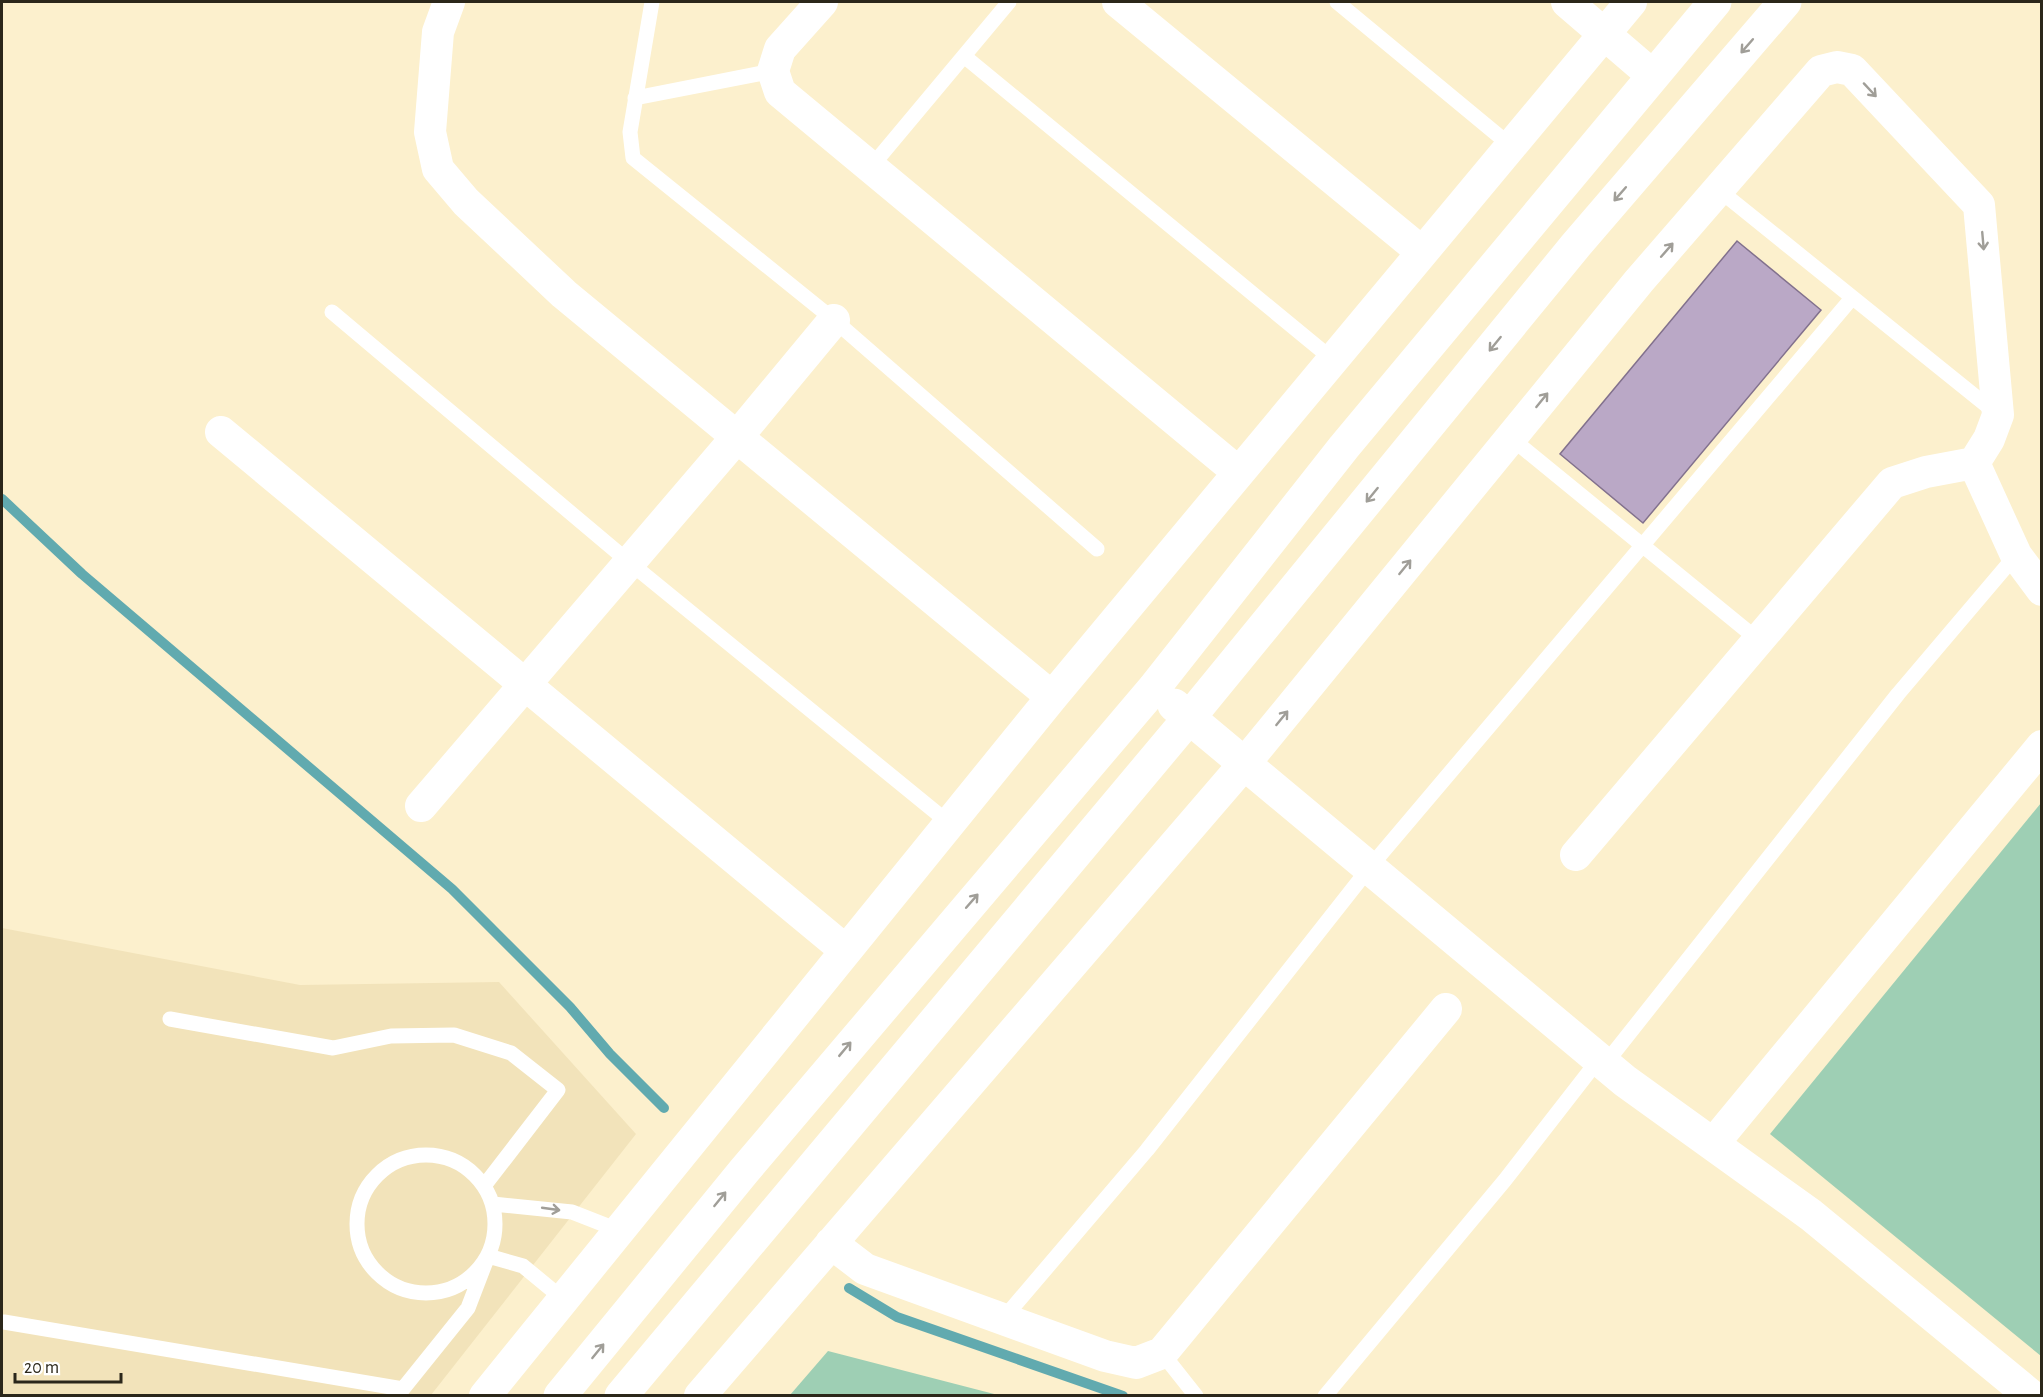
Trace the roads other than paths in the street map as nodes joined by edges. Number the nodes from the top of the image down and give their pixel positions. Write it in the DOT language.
graph roads {
  1 [pos="448,2"];
  2 [pos="652,2"];
  3 [pos="822,2"];
  4 [pos="1009,2"];
  5 [pos="1118,2"];
  6 [pos="1337,2"];
  7 [pos="1567,2"];
  8 [pos="1631,2"];
  9 [pos="1715,2"];
  10 [pos="1785,2"];
  11 [pos="1605,33"];
  12 [pos="964,56"];
  13 [pos="773,71"];
  14 [pos="1652,75"];
  15 [pos="635,98"];
  16 [pos="1511,146"];
  17 [pos="871,167"];
  18 [pos="1719,190"];
  19 [pos="1422,252"];
  20 [pos="1852,298"];
  21 [pos="332,312"];
  22 [pos="834,320"];
  23 [pos="1332,359"];
  24 [pos="1998,415"];
  25 [pos="221,432"];
  26 [pos="737,437"];
  27 [pos="1511,438"];
  28 [pos="1974,463"];
  29 [pos="1238,472"];
  30 [pos="1642,546"];
  31 [pos="1097,549"];
  32 [pos="2016,555"];
  33 [pos="629,562"];
  34 [pos="2042,590"];
  35 [pos="1757,639"];
  36 [pos="524,683"];
  37 [pos="1154,688"];
  38 [pos="1052,696"];
  39 [pos="1189,718"];
  40 [pos="2042,746"];
  41 [pos="1245,763"];
  42 [pos="421,806"];
  43 [pos="950,823"];
  44 [pos="1576,855"];
  45 [pos="1370,867"];
  46 [pos="845,950"];
  47 [pos="1446,1009"];
  48 [pos="170,1019"];
  49 [pos="1602,1061"];
  50 [pos="1713,1144"];
  51 [pos="484,1186"];
  52 [pos="493,1204"];
  53 [pos="618,1230"];
  54 [pos="831,1243"];
  55 [pos="488,1256"];
  56 [pos="562,1299"];
  57 [pos="1003,1319"];
  58 [pos="4,1322"];
  59 [pos="1162,1353"];
  60 [pos="401,1392"];
  61 [pos="485,1395"];
  62 [pos="560,1395"];
  63 [pos="621,1395"];
  64 [pos="700,1395"];
  65 [pos="1196,1395"];
  66 [pos="1325,1395"];
  67 [pos="2031,1395"];
  1 -- 26 [label="street"];
  2 -- 15 [label="lane"];
  3 -- 13 [label="street"];
  4 -- 12 [label="lane"];
  5 -- 19 [label="street"];
  6 -- 16 [label="lane"];
  7 -- 11 [label="street"];
  8 -- 11 [label="street"];
  9 -- 14 [label="street"];
  10 -- 39 [label="street, one-way"];
  11 -- 14 [label="street"];
  11 -- 16 [label="street"];
  12 -- 17 [label="lane"];
  12 -- 23 [label="lane"];
  13 -- 15 [label="lane"];
  13 -- 17 [label="street"];
  14 -- 37 [label="street"];
  15 -- 22 [label="lane"];
  16 -- 19 [label="street"];
  17 -- 29 [label="street"];
  18 -- 20 [label="lane"];
  18 -- 24 [label="street, one-way"];
  27 -- 18 [label="street, one-way"];
  19 -- 23 [label="street"];
  20 -- 24 [label="lane"];
  20 -- 30 [label="lane"];
  21 -- 33 [label="lane"];
  22 -- 26 [label="street"];
  22 -- 31 [label="lane"];
  23 -- 29 [label="street"];
  24 -- 28 [label="street"];
  25 -- 36 [label="street"];
  26 -- 33 [label="street"];
  26 -- 38 [label="street"];
  27 -- 30 [label="lane"];
  41 -- 27 [label="street, one-way"];
  28 -- 32 [label="street"];
  28 -- 35 [label="street"];
  29 -- 38 [label="street"];
  30 -- 35 [label="lane"];
  30 -- 45 [label="lane"];
  32 -- 34 [label="street"];
  32 -- 49 [label="lane"];
  33 -- 36 [label="street"];
  33 -- 43 [label="lane"];
  35 -- 44 [label="street"];
  36 -- 42 [label="street"];
  36 -- 46 [label="street"];
  37 -- 39 [label="street"];
  62 -- 37 [label="street, one-way"];
  38 -- 43 [label="street"];
  39 -- 41 [label="street"];
  39 -- 63 [label="street"];
  40 -- 50 [label="street"];
  41 -- 45 [label="street"];
  41 -- 54 [label="street"];
  43 -- 46 [label="street"];
  45 -- 49 [label="street"];
  45 -- 57 [label="lane"];
  46 -- 53 [label="street"];
  47 -- 59 [label="street"];
  48 -- 51 [label="lane"];
  49 -- 50 [label="street"];
  49 -- 66 [label="lane"];
  50 -- 67 [label="street"];
  51 -- 52 [label="lane"];
  51 -- 55 [label="lane"];
  52 -- 53 [label="lane, one-way"];
  52 -- 55 [label="lane"];
  53 -- 56 [label="street"];
  54 -- 57 [label="street"];
  54 -- 64 [label="street"];
  55 -- 56 [label="lane"];
  55 -- 60 [label="lane"];
  56 -- 61 [label="street"];
  57 -- 59 [label="street"];
  58 -- 60 [label="lane"];
  59 -- 65 [label="lane"];
}
